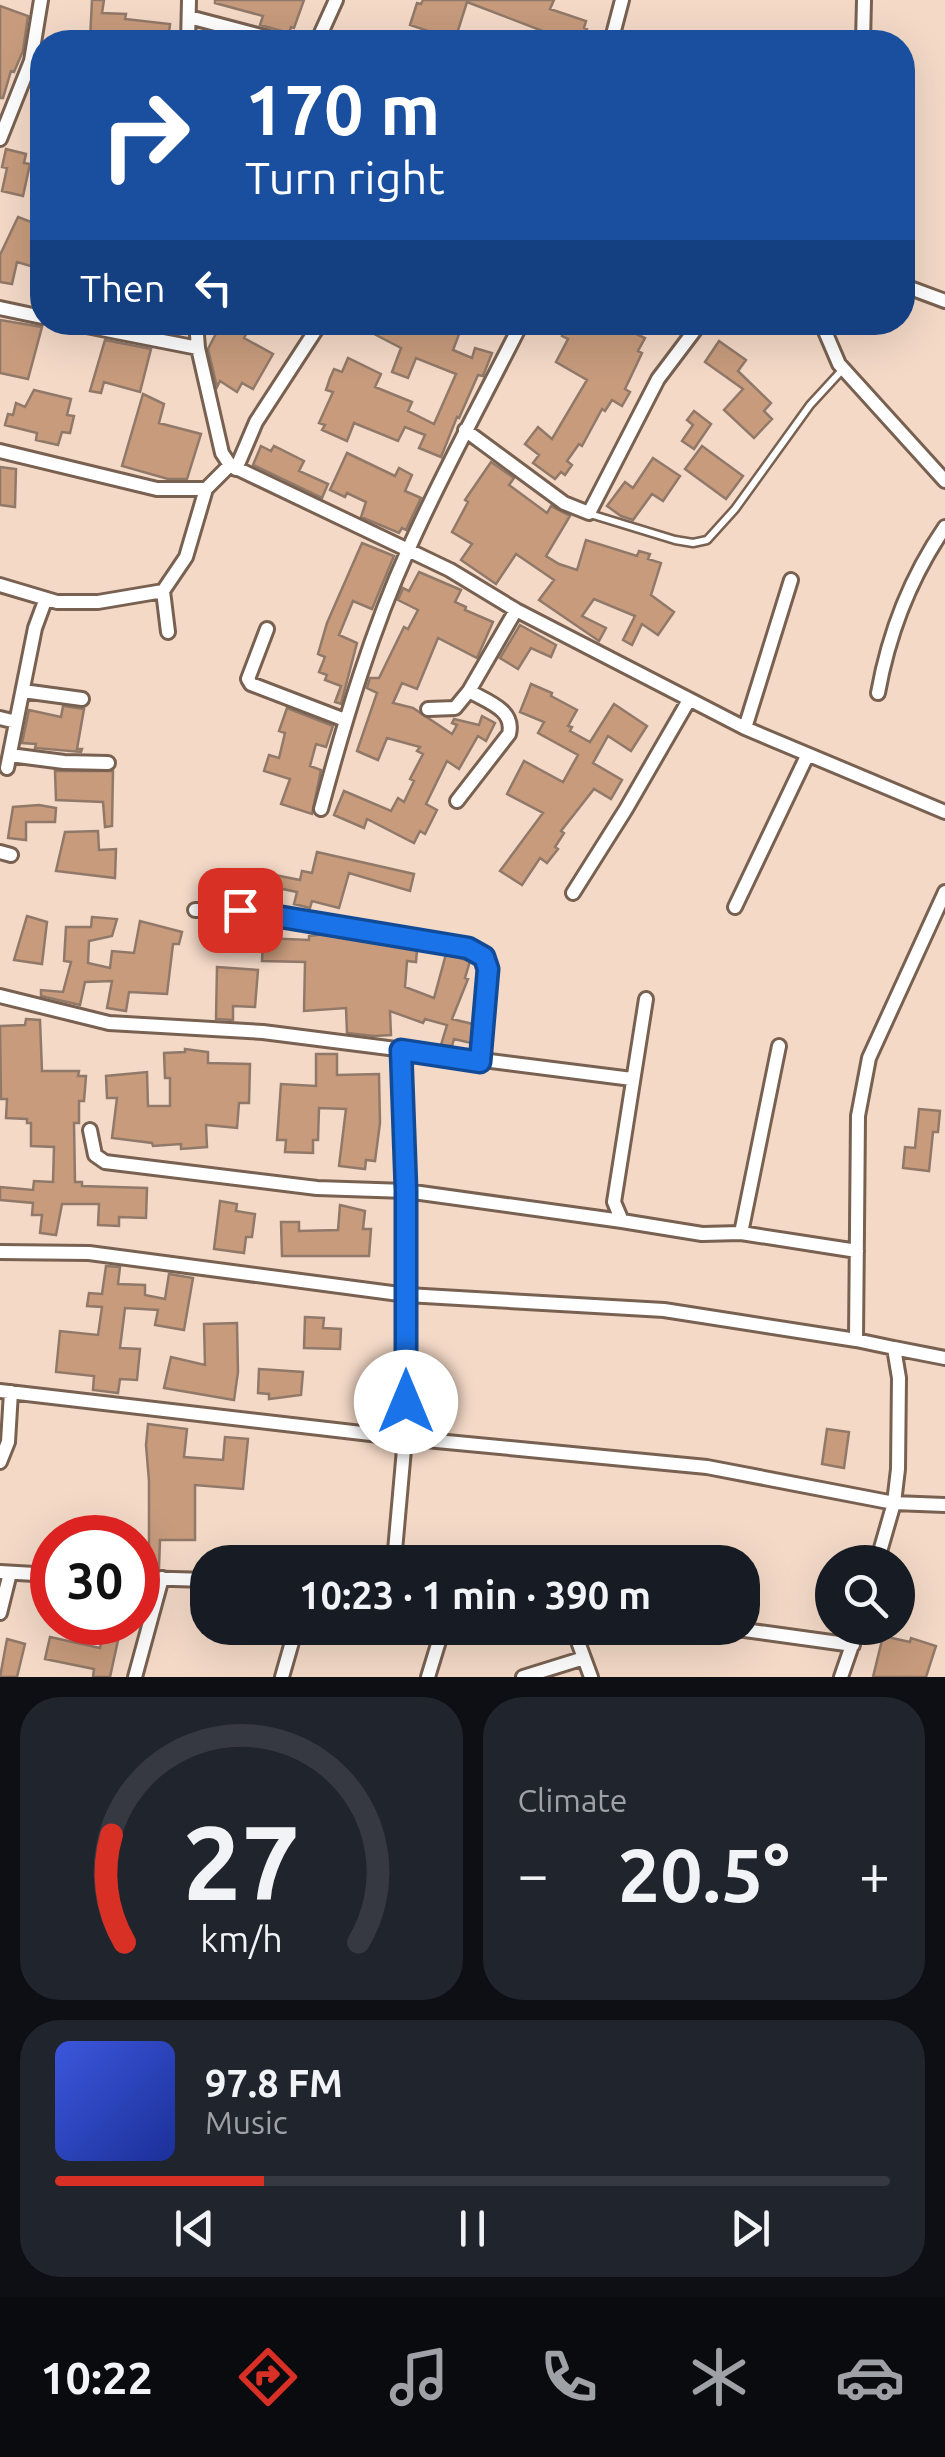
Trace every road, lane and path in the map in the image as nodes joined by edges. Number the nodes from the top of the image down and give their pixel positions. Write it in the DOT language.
graph roads {
  1 [pos="41,0"];
  2 [pos="189,0"];
  3 [pos="336,0"];
  4 [pos="621,0"];
  5 [pos="864,0"];
  6 [pos="188,17"];
  7 [pos="36,30"];
  8 [pos="188,30"];
  9 [pos="238,30"];
  10 [pos="322,30"];
  11 [pos="613,30"];
  12 [pos="863,30"];
  13 [pos="30,64"];
  14 [pos="0,139"];
  15 [pos="915,290"];
  16 [pos="945,302"];
  17 [pos="0,308"];
  18 [pos="30,315"];
  19 [pos="132,335"];
  20 [pos="197,335"];
  21 [pos="313,335"];
  22 [pos="515,335"];
  23 [pos="691,335"];
  24 [pos="826,335"];
  25 [pos="198,348"];
  26 [pos="844,368"];
  27 [pos="465,430"];
  28 [pos="0,451"];
  29 [pos="233,467"];
  30 [pos="945,480"];
  31 [pos="206,489"];
  32 [pos="589,513"];
  33 [pos="945,527"];
  34 [pos="408,551"];
  35 [pos="791,580"];
  36 [pos="0,586"];
  37 [pos="164,591"];
  38 [pos="46,601"];
  39 [pos="516,610"];
  40 [pos="267,629"];
  41 [pos="168,632"];
  42 [pos="23,691"];
  43 [pos="470,691"];
  44 [pos="878,693"];
  45 [pos="82,699"];
  46 [pos="689,700"];
  47 [pos="428,709"];
  48 [pos="0,718"];
  49 [pos="345,720"];
  50 [pos="16,722"];
  51 [pos="745,728"];
  52 [pos="808,756"];
  53 [pos="108,762"];
  54 [pos="458,801"];
  55 [pos="321,808"];
  56 [pos="945,812"];
  57 [pos="573,892"];
  58 [pos="945,892"];
  59 [pos="735,907"];
  60 [pos="195,910"];
  61 [pos="0,996"];
  62 [pos="646,999"];
  63 [pos="779,1046"];
  64 [pos="401,1050"];
  65 [pos="480,1062"];
  66 [pos="632,1080"];
  67 [pos="90,1130"];
  68 [pos="406,1190"];
  69 [pos="622,1221"];
  70 [pos="741,1233"];
  71 [pos="857,1251"];
  72 [pos="0,1252"];
  73 [pos="407,1294"];
  74 [pos="856,1340"];
  75 [pos="894,1348"];
  76 [pos="945,1358"];
  77 [pos="6,1392"];
  78 [pos="405,1438"];
  79 [pos="0,1462"];
  80 [pos="894,1503"];
  81 [pos="945,1504"];
  82 [pos="396,1545"];
  83 [pos="882,1545"];
  84 [pos="5,1573"];
  85 [pos="30,1574"];
  86 [pos="162,1578"];
  87 [pos="190,1579"];
  88 [pos="0,1613"];
  89 [pos="760,1632"];
  90 [pos="815,1639"];
  91 [pos="291,1645"];
  92 [pos="438,1645"];
  93 [pos="579,1645"];
  94 [pos="853,1645"];
  95 [pos="584,1658"];
  96 [pos="136,1677"];
  97 [pos="282,1677"];
  98 [pos="428,1677"];
  99 [pos="523,1677"];
  100 [pos="591,1677"];
  101 [pos="841,1677"];
  1 -- 7 [label="street"];
  2 -- 6 [label="street"];
  3 -- 10 [label="street"];
  4 -- 11 [label="street"];
  5 -- 12 [label="street"];
  6 -- 8 [label="street"];
  6 -- 9 [label="street"];
  13 -- 14 [label="street"];
  15 -- 16 [label="street"];
  17 -- 18 [label="street"];
  19 -- 25 [label="street"];
  20 -- 25 [label="street"];
  21 -- 29 [label="street"];
  22 -- 27 [label="street"];
  23 -- 32 [label="street"];
  24 -- 26 [label="street"];
  25 -- 29 [label="street"];
  26 -- 30 [label="street"];
  26 -- 32 [label="lane"];
  27 -- 32 [label="street"];
  27 -- 34 [label="street"];
  28 -- 31 [label="street"];
  29 -- 31 [label="street"];
  29 -- 34 [label="street"];
  31 -- 37 [label="street"];
  33 -- 44 [label="street"];
  34 -- 39 [label="street"];
  34 -- 49 [label="street"];
  35 -- 51 [label="street"];
  36 -- 38 [label="street"];
  37 -- 38 [label="street"];
  37 -- 41 [label="street"];
  38 -- 42 [label="street"];
  39 -- 43 [label="street"];
  39 -- 46 [label="street"];
  40 -- 49 [label="street"];
  42 -- 45 [label="street"];
  42 -- 50 [label="street"];
  43 -- 47 [label="street"];
  43 -- 54 [label="street"];
  46 -- 51 [label="street"];
  46 -- 57 [label="street"];
  48 -- 50 [label="street"];
  49 -- 55 [label="street"];
  50 -- 53 [label="street"];
  51 -- 52 [label="street"];
  52 -- 56 [label="street"];
  52 -- 59 [label="street"];
  58 -- 71 [label="street"];
  60 -- 65 [label="street"];
  61 -- 64 [label="street"];
  62 -- 66 [label="street"];
  63 -- 70 [label="street"];
  64 -- 65 [label="street"];
  64 -- 68 [label="street"];
  65 -- 66 [label="street"];
  66 -- 69 [label="street"];
  67 -- 68 [label="street"];
  68 -- 69 [label="street"];
  68 -- 73 [label="street"];
  69 -- 70 [label="street"];
  70 -- 71 [label="street"];
  71 -- 74 [label="street"];
  72 -- 73 [label="street"];
  73 -- 74 [label="street"];
  73 -- 78 [label="street"];
  74 -- 75 [label="street"];
  75 -- 76 [label="street"];
  75 -- 80 [label="street"];
  77 -- 78 [label="street"];
  77 -- 79 [label="street"];
  78 -- 80 [label="street"];
  78 -- 82 [label="street"];
  80 -- 81 [label="street"];
  80 -- 83 [label="street"];
  84 -- 85 [label="street"];
  84 -- 88 [label="street"];
  86 -- 87 [label="street"];
  86 -- 96 [label="street"];
  89 -- 90 [label="street"];
  91 -- 97 [label="street"];
  92 -- 98 [label="street"];
  93 -- 95 [label="street"];
  94 -- 101 [label="street"];
  95 -- 99 [label="street"];
  95 -- 100 [label="street"];
}
